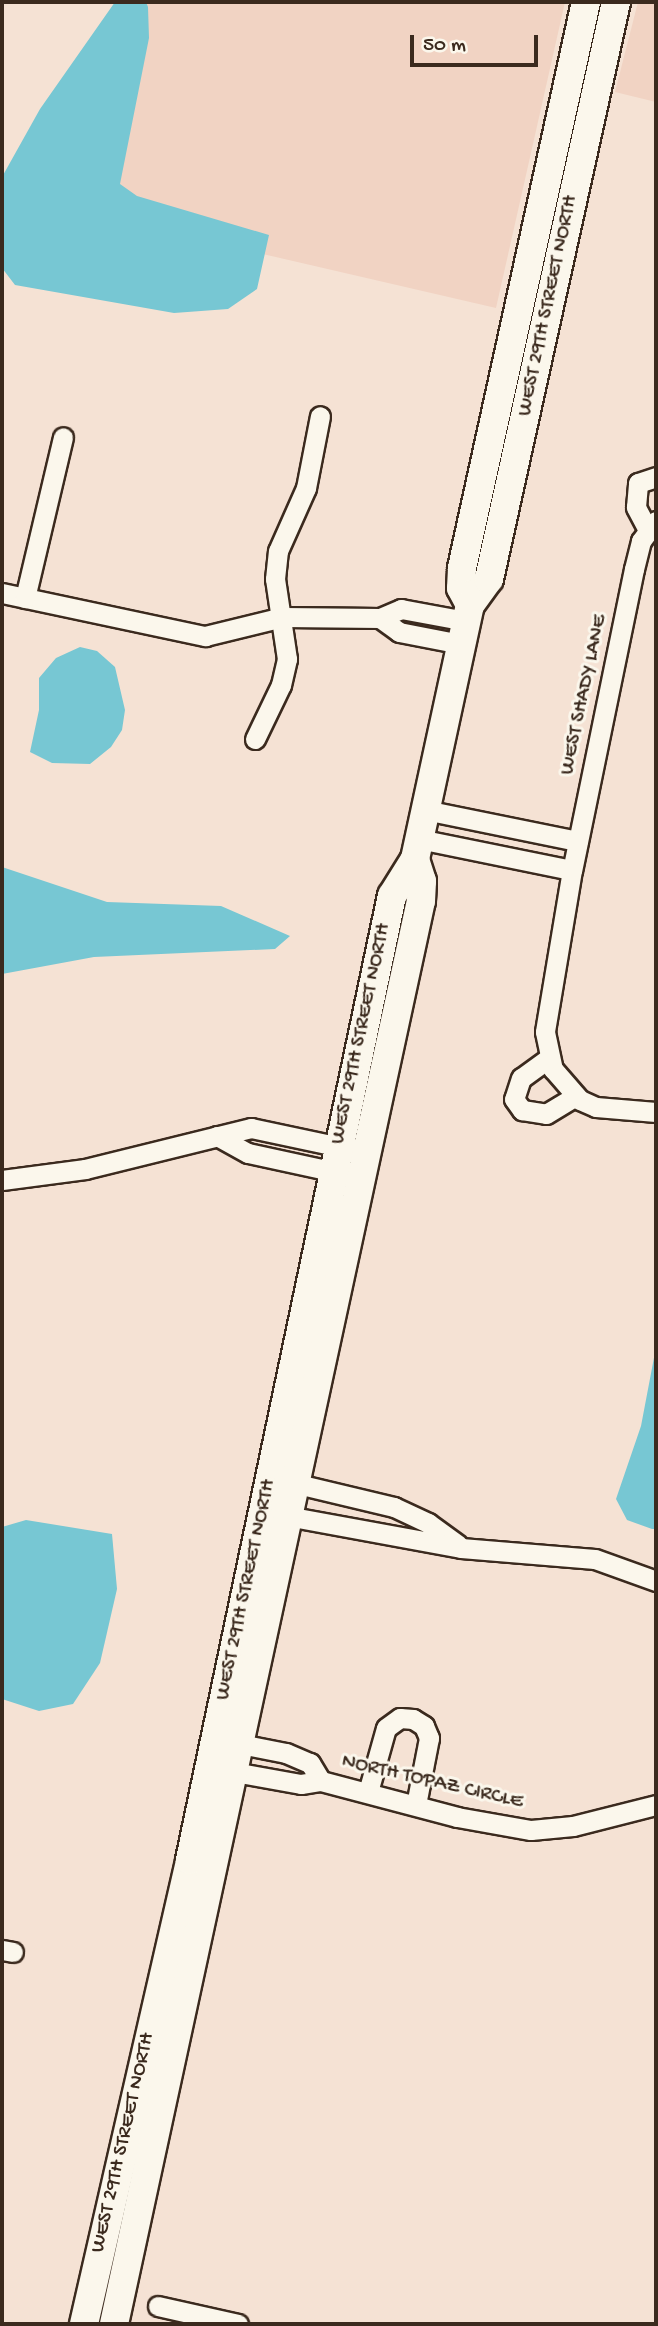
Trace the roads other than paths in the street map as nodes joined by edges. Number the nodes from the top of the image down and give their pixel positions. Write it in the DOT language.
graph roads {
  1 [pos="586,2"];
  2 [pos="616,2"];
  3 [pos="556,205"];
  4 [pos="320,416"];
  5 [pos="63,437"];
  6 [pos="656,477"];
  7 [pos="652,526"];
  8 [pos="2,593"];
  9 [pos="25,598"];
  10 [pos="283,617"];
  11 [pos="466,623"];
  12 [pos="255,739"];
  13 [pos="425,810"];
  14 [pos="578,841"];
  15 [pos="417,849"];
  16 [pos="572,870"];
  17 [pos="549,1058"];
  18 [pos="576,1096"];
  19 [pos="656,1112"];
  20 [pos="285,1135"];
  21 [pos="216,1136"];
  22 [pos="279,1160"];
  23 [pos="349,1161"];
  24 [pos="2,1180"];
  25 [pos="283,1481"];
  26 [pos="276,1514"];
  27 [pos="461,1548"];
  28 [pos="656,1581"];
  29 [pos="226,1741"];
  30 [pos="220,1769"];
  31 [pos="321,1781"];
  32 [pos="368,1792"];
  33 [pos="416,1805"];
  34 [pos="656,1805"];
  35 [pos="138,2146"];
  36 [pos="158,2306"];
  37 [pos="84,2324"];
  38 [pos="114,2324"];
  39 [pos="237,2324"];
  1 -- 3 [label="main road, WEST 29TH STREET NORTH"];
  2 -- 3 [label="main road, WEST 29TH STREET NORTH"];
  3 -- 11 [label="main road, WEST 29TH STREET NORTH"];
  4 -- 10 [label="street"];
  5 -- 9 [label="street"];
  6 -- 7 [label="street"];
  7 -- 14 [label="street, WEST SHADY LANE"];
  8 -- 9 [label="street"];
  9 -- 10 [label="street"];
  10 -- 11 [label="street"];
  10 -- 12 [label="street"];
  11 -- 13 [label="main road, WEST 29TH STREET NORTH"];
  13 -- 14 [label="street"];
  13 -- 15 [label="main road, WEST 29TH STREET NORTH"];
  14 -- 16 [label="street, WEST SHADY LANE"];
  15 -- 16 [label="street"];
  15 -- 23 [label="main road, WEST 29TH STREET NORTH"];
  16 -- 17 [label="street, WEST SHADY LANE"];
  17 -- 18 [label="street"];
  17 -- 18 [label="street"];
  18 -- 19 [label="street"];
  20 -- 21 [label="street"];
  20 -- 22 [label="street"];
  20 -- 23 [label="street"];
  21 -- 22 [label="street"];
  21 -- 24 [label="street"];
  22 -- 23 [label="street"];
  23 -- 25 [label="main road, WEST 29TH STREET NORTH"];
  25 -- 26 [label="main road, WEST 29TH STREET NORTH"];
  25 -- 27 [label="street"];
  26 -- 27 [label="street"];
  26 -- 29 [label="main road, WEST 29TH STREET NORTH"];
  27 -- 28 [label="street"];
  29 -- 30 [label="main road, WEST 29TH STREET NORTH"];
  29 -- 31 [label="street, NORTH TOPAZ CIRCLE"];
  30 -- 31 [label="street, NORTH TOPAZ CIRCLE"];
  30 -- 35 [label="main road, WEST 29TH STREET NORTH"];
  31 -- 32 [label="street, NORTH TOPAZ CIRCLE"];
  32 -- 33 [label="street, NORTH TOPAZ CIRCLE"];
  32 -- 33 [label="street"];
  33 -- 34 [label="street, NORTH TOPAZ CIRCLE"];
  35 -- 37 [label="main road, WEST 29TH STREET NORTH"];
  35 -- 38 [label="main road, WEST 29TH STREET NORTH"];
  36 -- 39 [label="street"];
}
